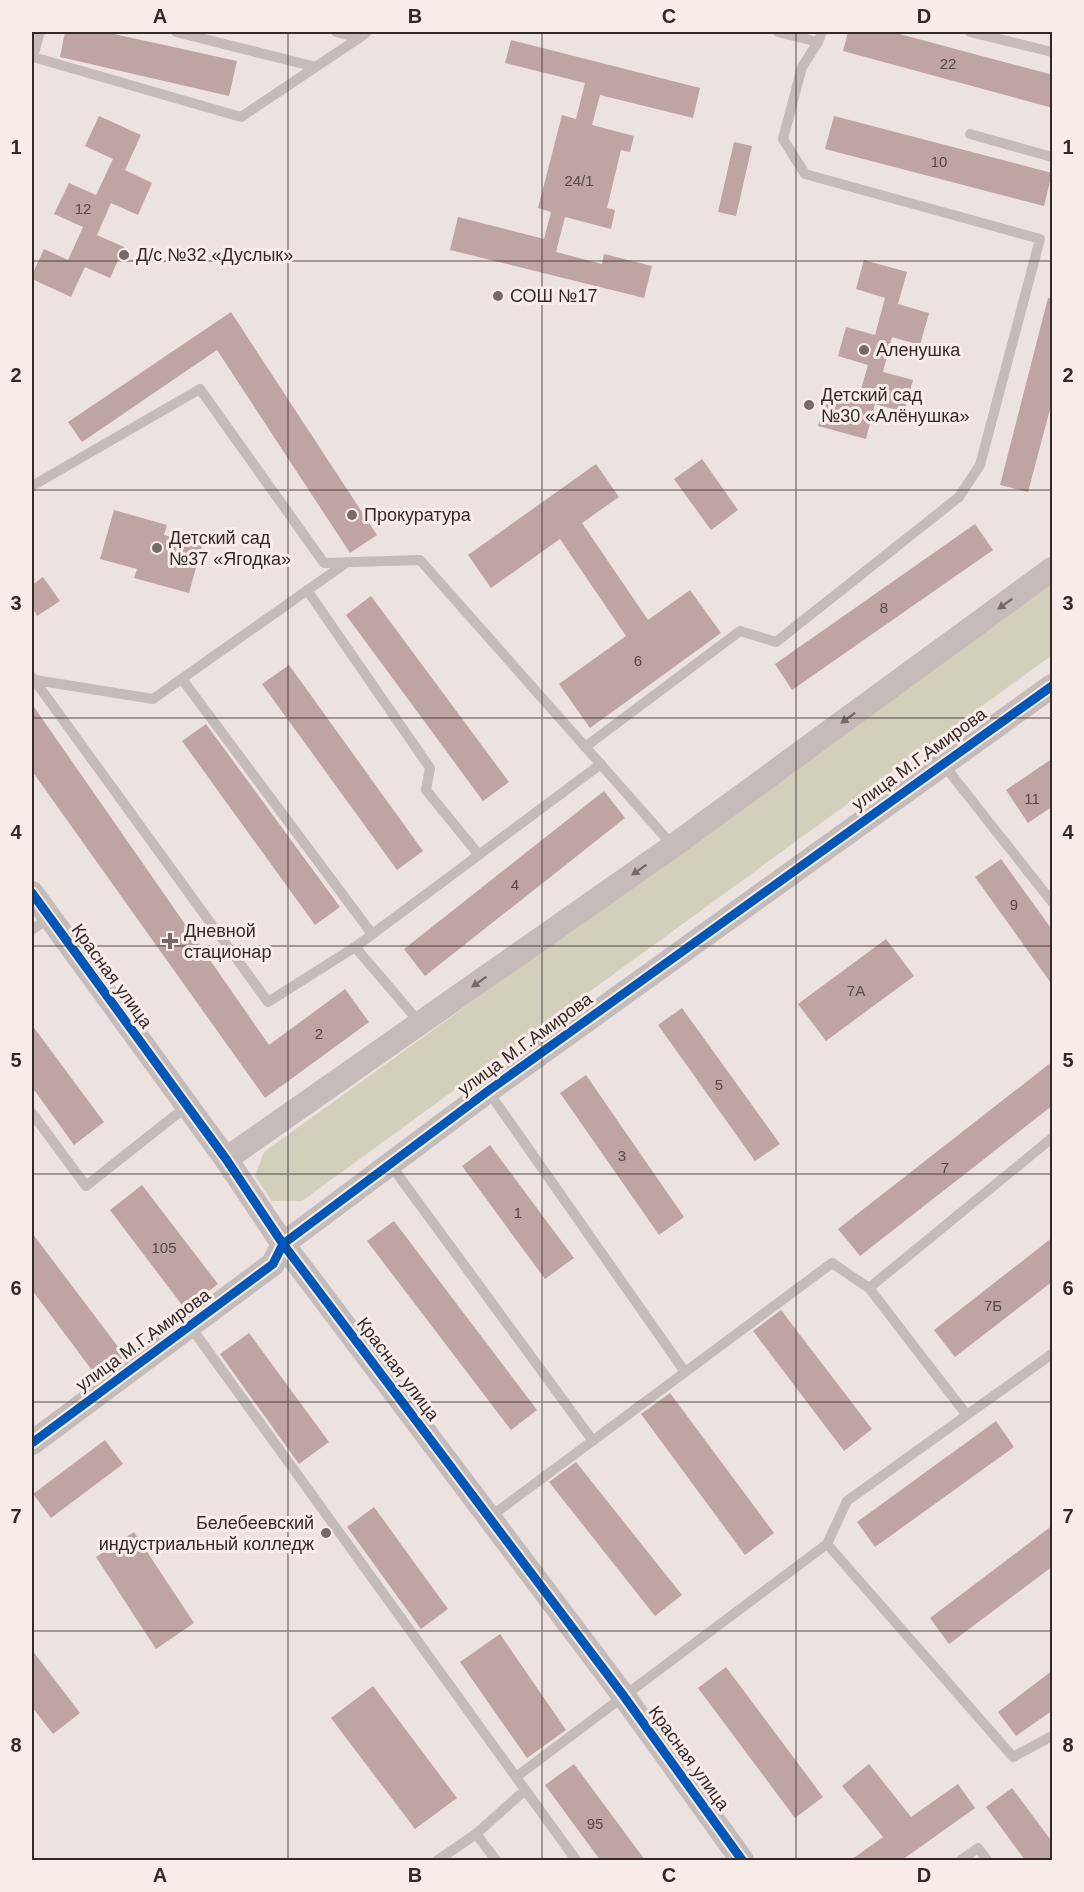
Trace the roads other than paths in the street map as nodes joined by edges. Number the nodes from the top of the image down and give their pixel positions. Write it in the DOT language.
graph roads {
  1 [pos="40,32"];
  2 [pos="177,32"];
  3 [pos="336,32"];
  4 [pos="778,32"];
  5 [pos="970,32"];
  6 [pos="363,35"];
  7 [pos="820,37"];
  8 [pos="1053,52"];
  9 [pos="315,67"];
  10 [pos="969,134"];
  11 [pos="1053,157"];
  12 [pos="32,486"];
  13 [pos="346,563"];
  14 [pos="1053,569"];
  15 [pos="307,590"];
  16 [pos="33,679"];
  17 [pos="182,679"];
  18 [pos="1053,686"];
  19 [pos="585,747"];
  20 [pos="942,762"];
  21 [pos="601,764"];
  22 [pos="673,846"];
  23 [pos="479,855"];
  24 [pos="32,893"];
  25 [pos="1053,902"];
  26 [pos="40,924"];
  27 [pos="372,934"];
  28 [pos="355,947"];
  29 [pos="420,1023"];
  30 [pos="488,1091"];
  31 [pos="187,1106"];
  32 [pos="32,1113"];
  33 [pos="1053,1138"];
  34 [pos="226,1159"];
  35 [pos="390,1164"];
  36 [pos="283,1244"];
  37 [pos="869,1288"];
  38 [pos="190,1326"];
  39 [pos="1053,1354"];
  40 [pos="685,1372"];
  41 [pos="966,1414"];
  42 [pos="592,1441"];
  43 [pos="32,1443"];
  44 [pos="490,1517"];
  45 [pos="827,1545"];
  46 [pos="622,1695"];
  47 [pos="1053,1736"];
  48 [pos="516,1777"];
  49 [pos="525,1790"];
  50 [pos="476,1834"];
  51 [pos="438,1860"];
  52 [pos="496,1860"];
  53 [pos="576,1860"];
  54 [pos="742,1860"];
  55 [pos="961,1860"];
  56 [pos="987,1860"];
  1 -- 9 [label="lane"];
  2 -- 9 [label="lane"];
  3 -- 6 [label="lane"];
  4 -- 7 [label="lane"];
  5 -- 8 [label="lane"];
  6 -- 9 [label="lane"];
  7 -- 19 [label="lane"];
  10 -- 11 [label="lane"];
  12 -- 13 [label="lane"];
  13 -- 15 [label="lane"];
  13 -- 19 [label="lane"];
  14 -- 22 [label="street, one-way"];
  15 -- 17 [label="lane"];
  15 -- 23 [label="lane"];
  16 -- 17 [label="lane"];
  16 -- 28 [label="lane"];
  17 -- 27 [label="lane"];
  18 -- 20 [label="street, улица М.Г.Амирова"];
  19 -- 21 [label="lane"];
  20 -- 25 [label="lane"];
  20 -- 30 [label="street, улица М.Г.Амирова"];
  21 -- 22 [label="lane"];
  21 -- 23 [label="lane"];
  22 -- 29 [label="street, one-way"];
  23 -- 27 [label="lane"];
  24 -- 26 [label="street, Красная улица"];
  26 -- 31 [label="street, Красная улица"];
  27 -- 28 [label="lane"];
  28 -- 29 [label="lane"];
  29 -- 34 [label="street"];
  30 -- 35 [label="street, улица М.Г.Амирова"];
  30 -- 40 [label="lane"];
  31 -- 32 [label="lane"];
  31 -- 34 [label="street, Красная улица"];
  33 -- 37 [label="lane"];
  34 -- 36 [label="street, Красная улица"];
  35 -- 36 [label="street, улица М.Г.Амирова"];
  35 -- 42 [label="lane"];
  36 -- 38 [label="street, улица М.Г.Амирова"];
  36 -- 44 [label="street, Красная улица"];
  37 -- 40 [label="lane"];
  37 -- 41 [label="lane"];
  38 -- 43 [label="street, улица М.Г.Амирова"];
  38 -- 48 [label="lane"];
  39 -- 41 [label="lane"];
  40 -- 42 [label="lane"];
  41 -- 45 [label="lane"];
  42 -- 44 [label="lane"];
  44 -- 46 [label="street, Красная улица"];
  45 -- 46 [label="lane"];
  45 -- 47 [label="lane"];
  46 -- 48 [label="lane"];
  46 -- 54 [label="street, Красная улица"];
  48 -- 49 [label="lane"];
  49 -- 50 [label="lane"];
  49 -- 53 [label="lane"];
  50 -- 51 [label="lane"];
  50 -- 52 [label="lane"];
  55 -- 56 [label="lane"];
}
